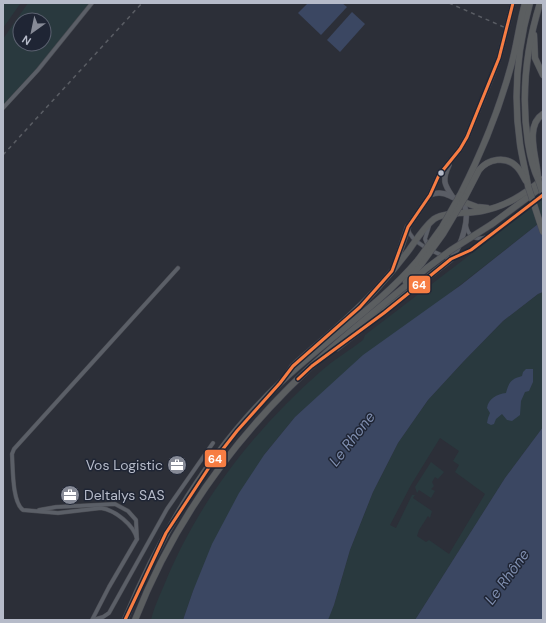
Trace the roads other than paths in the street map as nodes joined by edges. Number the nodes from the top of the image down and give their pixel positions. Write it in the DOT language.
graph roads {
  1 [pos="92,3"];
  2 [pos="513,3"];
  3 [pos="525,3"];
  4 [pos="530,3"];
  5 [pos="539,5"];
  6 [pos="543,75"];
  7 [pos="3,108"];
  8 [pos="543,114"];
  9 [pos="451,160"];
  10 [pos="540,179"];
  11 [pos="528,186"];
  12 [pos="543,186"];
  13 [pos="543,194"];
  14 [pos="430,195"];
  15 [pos="452,197"];
  16 [pos="462,198"];
  17 [pos="491,209"];
  18 [pos="467,213"];
  19 [pos="430,223"];
  20 [pos="466,225"];
  21 [pos="408,227"];
  22 [pos="543,232"];
  23 [pos="490,235"];
  24 [pos="416,241"];
  25 [pos="432,251"];
  26 [pos="451,259"];
  27 [pos="422,264"];
  28 [pos="178,268"];
  29 [pos="392,271"];
  30 [pos="312,366"];
  31 [pos="280,383"];
  32 [pos="213,444"];
  33 [pos="35,511"];
  34 [pos="137,539"];
  35 [pos="135,619"];
  36 [pos="93,620"];
  37 [pos="125,620"];
  1 -- 7 [label="street"];
  2 -- 9 [label="street"];
  3 -- 16 [label="highway"];
  4 -- 11 [label="highway"];
  5 -- 6 [label="highway"];
  5 -- 10 [label="highway"];
  8 -- 10 [label="highway"];
  9 -- 14 [label="street"];
  9 -- 15 [label="street"];
  10 -- 13 [label="highway, bridge"];
  10 -- 17 [label="highway"];
  11 -- 16 [label="highway"];
  11 -- 22 [label="highway, bridge"];
  12 -- 27 [label="highway, bridge"];
  13 -- 23 [label="street"];
  14 -- 15 [label="street"];
  14 -- 21 [label="street"];
  15 -- 16 [label="street"];
  16 -- 17 [label="highway"];
  16 -- 18 [label="street"];
  16 -- 27 [label="highway, bridge"];
  17 -- 18 [label="highway"];
  18 -- 19 [label="highway"];
  18 -- 20 [label="street"];
  19 -- 24 [label="highway"];
  19 -- 25 [label="street"];
  20 -- 23 [label="street"];
  20 -- 26 [label="street"];
  21 -- 24 [label="street"];
  21 -- 29 [label="highway"];
  23 -- 26 [label="street"];
  24 -- 25 [label="street"];
  24 -- 29 [label="highway"];
  25 -- 26 [label="street"];
  26 -- 30 [label="highway"];
  27 -- 30 [label="highway"];
  27 -- 31 [label="highway"];
  28 -- 33 [label="street"];
  29 -- 31 [label="highway"];
  30 -- 35 [label="highway"];
  31 -- 37 [label="highway"];
  32 -- 36 [label="street"];
  33 -- 34 [label="street"];
  33 -- 34 [label="street"];
  34 -- 36 [label="street"];
}
